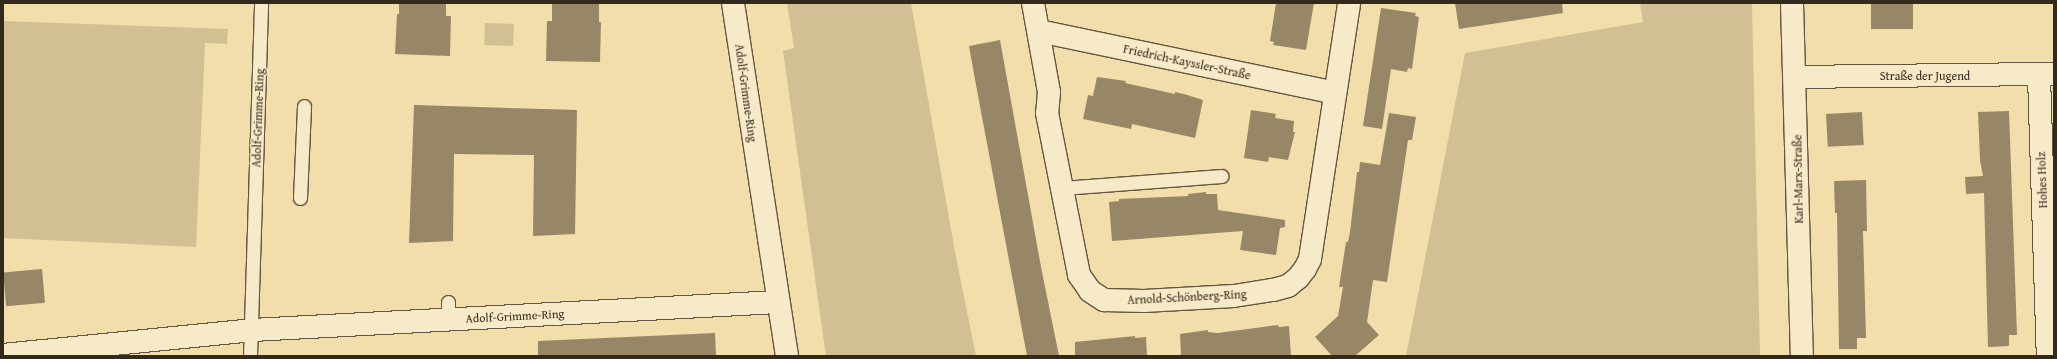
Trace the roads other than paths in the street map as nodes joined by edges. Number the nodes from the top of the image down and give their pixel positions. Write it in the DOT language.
graph roads {
  1 [pos="261,3"];
  2 [pos="733,3"];
  3 [pos="1033,3"];
  4 [pos="1349,3"];
  5 [pos="1792,3"];
  6 [pos="1039,31"];
  7 [pos="2046,75"];
  8 [pos="1795,77"];
  9 [pos="1335,93"];
  10 [pos="304,106"];
  11 [pos="1222,176"];
  12 [pos="1062,188"];
  13 [pos="300,198"];
  14 [pos="778,302"];
  15 [pos="252,330"];
  16 [pos="3,355"];
  17 [pos="250,356"];
  18 [pos="787,356"];
  19 [pos="1802,356"];
  20 [pos="2048,356"];
  1 -- 15 [label="lane, Adolf-Grimme-Ring"];
  2 -- 14 [label="street, Adolf-Grimme-Ring"];
  3 -- 6 [label="street, Arnold-Schönberg-Ring"];
  4 -- 9 [label="street, Arnold-Schönberg-Ring"];
  5 -- 8 [label="street, Karl-Marx-Straße"];
  6 -- 9 [label="street, Friedrich-Kayssler-Straße"];
  6 -- 12 [label="street, Arnold-Schönberg-Ring"];
  7 -- 8 [label="street, Straße der Jugend"];
  7 -- 20 [label="street, Hohes Holz"];
  8 -- 19 [label="street, Karl-Marx-Straße"];
  9 -- 12 [label="street, Arnold-Schönberg-Ring"];
  10 -- 13 [label="lane"];
  11 -- 12 [label="lane"];
  14 -- 15 [label="street, Adolf-Grimme-Ring"];
  14 -- 18 [label="street, Adolf-Grimme-Ring"];
  15 -- 16 [label="street, Adolf-Grimme-Ring"];
  15 -- 17 [label="lane, Adolf-Grimme-Ring"];
}
